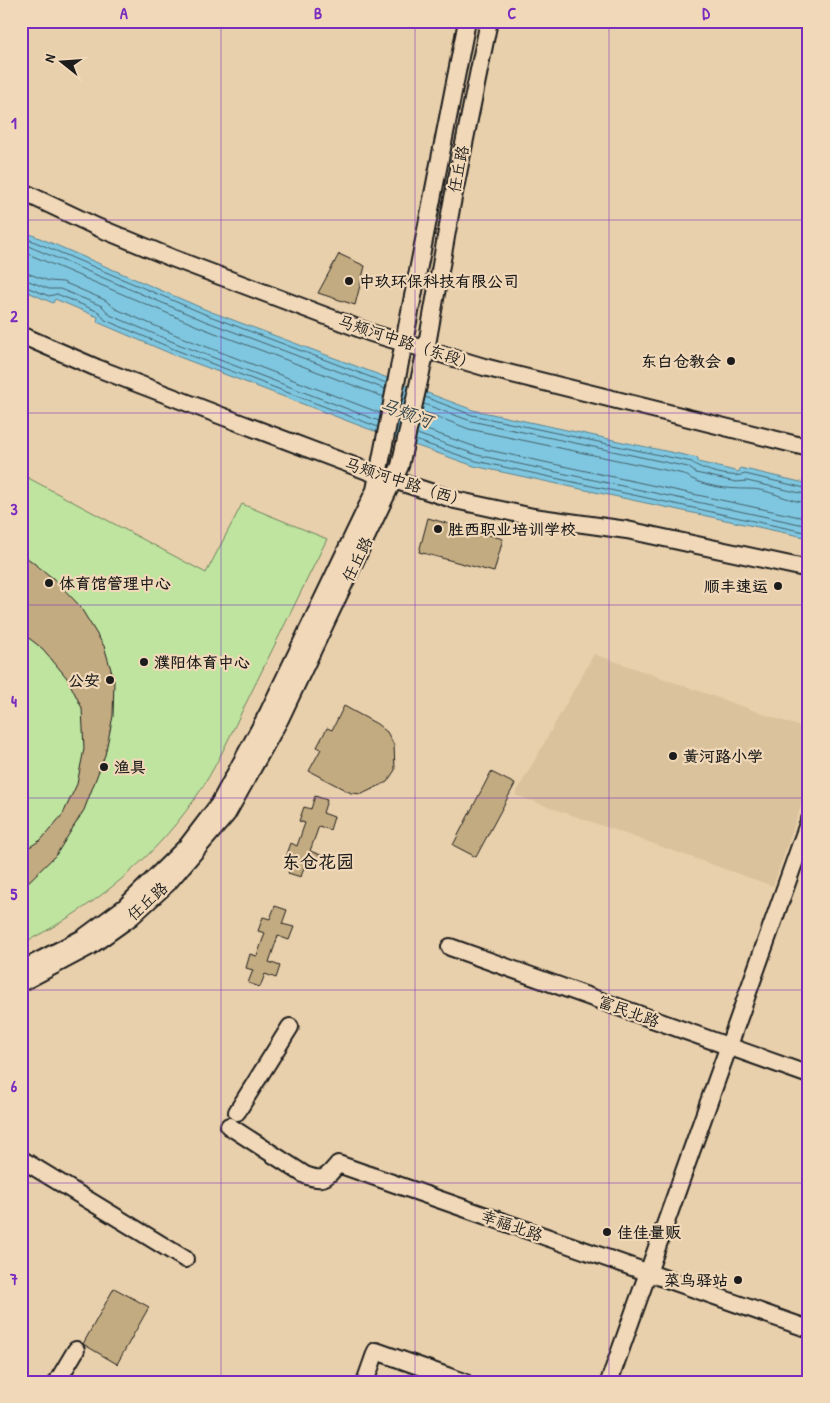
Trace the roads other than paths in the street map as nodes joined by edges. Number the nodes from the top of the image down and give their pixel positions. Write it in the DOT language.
graph roads {
  1 [pos="467,21"];
  2 [pos="489,21"];
  3 [pos="21,191"];
  4 [pos="21,335"];
  5 [pos="405,344"];
  6 [pos="426,350"];
  7 [pos="809,448"];
  8 [pos="379,468"];
  9 [pos="398,473"];
  10 [pos="809,569"];
  11 [pos="809,821"];
  12 [pos="450,947"];
  13 [pos="21,970"];
  14 [pos="21,983"];
  15 [pos="290,1027"];
  16 [pos="728,1047"];
  17 [pos="809,1076"];
  18 [pos="237,1112"];
  19 [pos="229,1126"];
  20 [pos="21,1159"];
  21 [pos="185,1259"];
  22 [pos="648,1273"];
  23 [pos="809,1329"];
  24 [pos="76,1350"];
  25 [pos="57,1382"];
  26 [pos="364,1382"];
  27 [pos="464,1382"];
  28 [pos="609,1382"];
  1 -- 5 [label="street, 任丘路"];
  2 -- 6 [label="street, 任丘路"];
  3 -- 5 [label="street, 马颊河中路（东段）"];
  4 -- 8 [label="street, 马颊河中路（西）"];
  5 -- 6 [label="street, 马颊河中路（东段）"];
  5 -- 8 [label="street, 任丘路"];
  6 -- 7 [label="street, 马颊河中路（东段）"];
  6 -- 9 [label="street, 任丘路"];
  8 -- 9 [label="street, 马颊河中路（西）"];
  8 -- 13 [label="street, 任丘路"];
  9 -- 10 [label="street, 马颊河中路（西）"];
  9 -- 14 [label="street, 任丘路"];
  11 -- 16 [label="street"];
  12 -- 16 [label="street, 富民北路"];
  15 -- 18 [label="street"];
  16 -- 17 [label="street, 富民北路"];
  16 -- 22 [label="street"];
  19 -- 22 [label="street, 幸福北路"];
  20 -- 21 [label="street"];
  22 -- 23 [label="street, 幸福北路"];
  22 -- 28 [label="street"];
  24 -- 25 [label="street"];
  26 -- 27 [label="street"];
}
